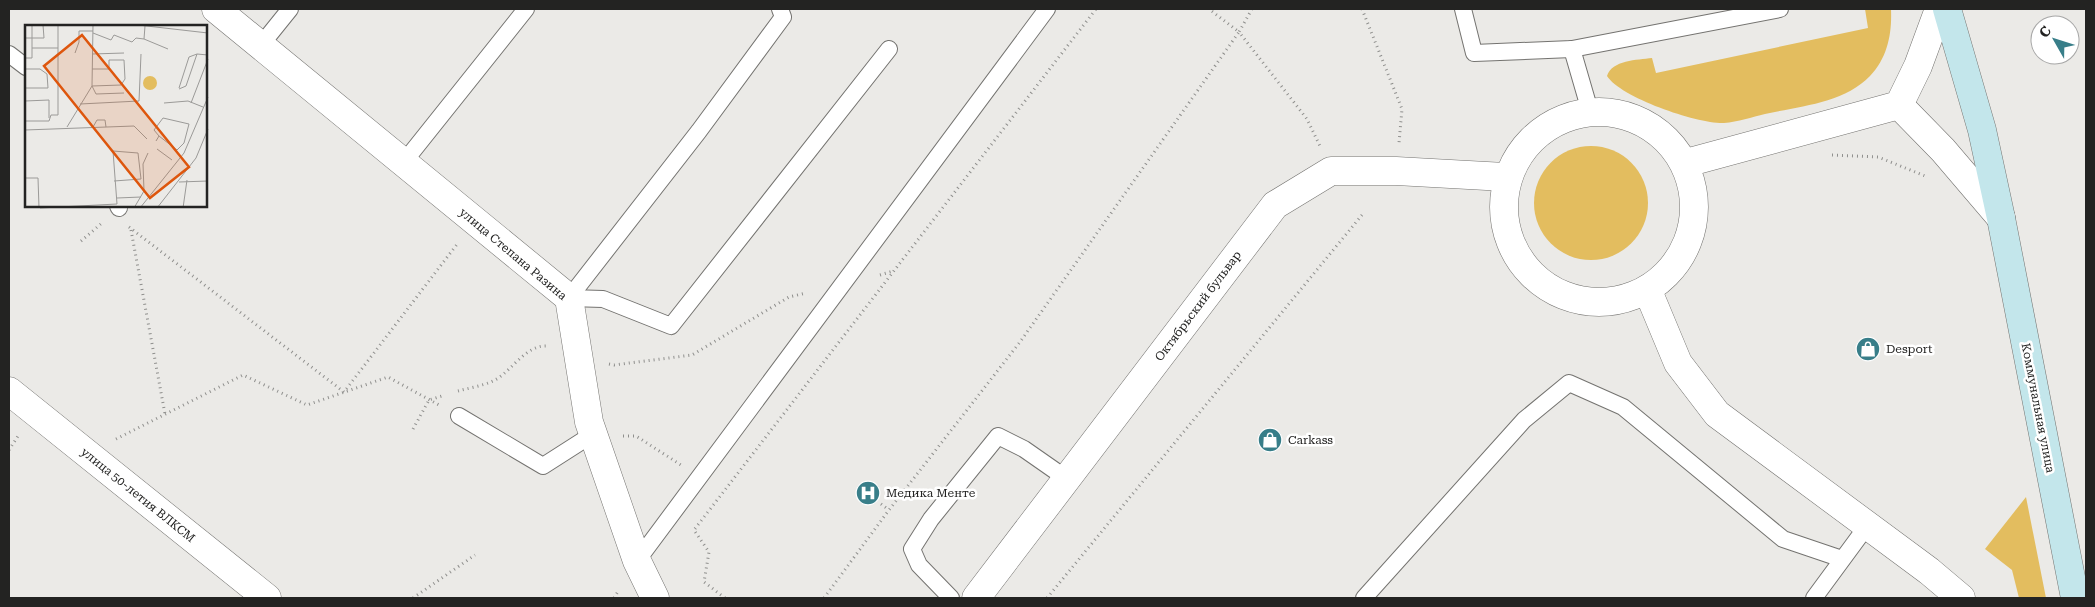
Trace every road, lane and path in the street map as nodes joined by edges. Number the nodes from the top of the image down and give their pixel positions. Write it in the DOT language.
graph roads {
  1 [pos="216,9"];
  2 [pos="290,9"];
  3 [pos="526,9"];
  4 [pos="780,9"];
  5 [pos="1047,9"];
  6 [pos="1096,9"];
  7 [pos="1209,9"];
  8 [pos="1252,9"];
  9 [pos="1362,9"];
  10 [pos="1463,9"];
  11 [pos="1780,9"];
  12 [pos="1939,9"];
  13 [pos="1947,9"];
  14 [pos="1239,32"];
  15 [pos="261,45"];
  16 [pos="889,49"];
  17 [pos="1572,49"];
  18 [pos="9,54"];
  19 [pos="25,66"];
  20 [pos="1899,105"];
  21 [pos="1590,111"];
  22 [pos="1399,145"];
  23 [pos="1829,155"];
  24 [pos="404,162"];
  25 [pos="1686,163"];
  26 [pos="1331,170"];
  27 [pos="1505,177"];
  28 [pos="1928,179"];
  29 [pos="119,208"];
  30 [pos="1362,215"];
  31 [pos="2001,218"];
  32 [pos="475,221"];
  33 [pos="131,230"];
  34 [pos="1648,291"];
  35 [pos="569,298"];
  36 [pos="9,391"];
  37 [pos="344,392"];
  38 [pos="430,400"];
  39 [pos="166,414"];
  40 [pos="459,416"];
  41 [pos="413,428"];
  42 [pos="593,434"];
  43 [pos="87,454"];
  44 [pos="1067,479"];
  45 [pos="694,485"];
  46 [pos="881,504"];
  47 [pos="889,510"];
  48 [pos="1867,526"];
  49 [pos="694,530"];
  50 [pos="475,555"];
  51 [pos="1842,559"];
  52 [pos="637,561"];
  53 [pos="267,598"];
  54 [pos="413,598"];
  55 [pos="655,598"];
  56 [pos="725,598"];
  57 [pos="824,598"];
  58 [pos="951,598"];
  59 [pos="976,598"];
  60 [pos="1047,598"];
  61 [pos="1364,598"];
  62 [pos="1814,598"];
  63 [pos="1961,598"];
  64 [pos="2075,598"];
  1 -- 15 [label="street, улица Степана Разина"];
  2 -- 15 [label="lane"];
  3 -- 24 [label="lane"];
  4 -- 35 [label="lane"];
  5 -- 45 [label="lane"];
  6 -- 49 [label="path"];
  7 -- 14 [label="path"];
  8 -- 14 [label="path"];
  9 -- 22 [label="path"];
  10 -- 17 [label="lane"];
  11 -- 17 [label="lane"];
  12 -- 20 [label="street"];
  13 -- 31 [label="main road, Коммунальная улица"];
  14 -- 26 [label="path"];
  14 -- 47 [label="path"];
  15 -- 24 [label="street, улица Степана Разина"];
  16 -- 35 [label="lane"];
  17 -- 21 [label="lane"];
  18 -- 19 [label="lane"];
  20 -- 25 [label="street"];
  20 -- 31 [label="street, Коммунальная улица"];
  21 -- 25 [label="street"];
  21 -- 27 [label="street"];
  23 -- 28 [label="path"];
  24 -- 32 [label="street, улица Степана Разина"];
  25 -- 34 [label="street"];
  26 -- 27 [label="street"];
  26 -- 44 [label="street, Октябрьский бульвар"];
  27 -- 34 [label="street"];
  29 -- 33 [label="path"];
  30 -- 60 [label="path"];
  31 -- 64 [label="main road, Коммунальная улица"];
  32 -- 35 [label="street, улица Степана Разина"];
  32 -- 37 [label="path"];
  33 -- 37 [label="path"];
  33 -- 39 [label="path"];
  34 -- 48 [label="street"];
  35 -- 42 [label="street, улица Степана Разина"];
  36 -- 43 [label="street, улица 50-летия ВЛКСМ"];
  37 -- 38 [label="path"];
  37 -- 39 [label="path"];
  38 -- 40 [label="path"];
  38 -- 41 [label="path"];
  39 -- 43 [label="path"];
  40 -- 42 [label="lane"];
  42 -- 45 [label="path"];
  42 -- 52 [label="street, улица Степана Разина"];
  43 -- 53 [label="street, улица 50-летия ВЛКСМ"];
  44 -- 58 [label="lane"];
  44 -- 59 [label="street, Октябрьский бульвар"];
  45 -- 49 [label="path"];
  45 -- 52 [label="lane"];
  46 -- 47 [label="path"];
  47 -- 57 [label="path"];
  48 -- 51 [label="lane"];
  48 -- 63 [label="street"];
  49 -- 56 [label="path"];
  50 -- 54 [label="path"];
  51 -- 61 [label="lane"];
  51 -- 62 [label="lane"];
  52 -- 55 [label="street, улица Степана Разина"];
}
